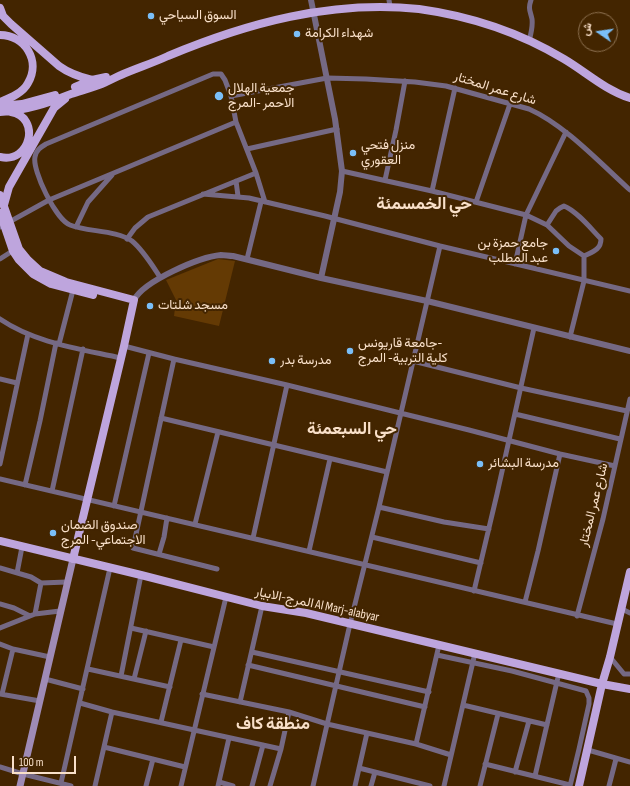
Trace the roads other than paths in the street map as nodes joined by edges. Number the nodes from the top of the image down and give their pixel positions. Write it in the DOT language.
graph roads {
  1 [pos="311,0"];
  2 [pos="531,0"];
  3 [pos="389,3"];
  4 [pos="0,8"];
  5 [pos="312,9"];
  6 [pos="0,35"];
  7 [pos="529,41"];
  8 [pos="121,75"];
  9 [pos="327,78"];
  10 [pos="92,80"];
  11 [pos="405,81"];
  12 [pos="455,88"];
  13 [pos="76,92"];
  14 [pos="231,96"];
  15 [pos="630,98"];
  16 [pos="0,102"];
  17 [pos="510,104"];
  18 [pos="0,106"];
  19 [pos="0,112"];
  20 [pos="10,112"];
  21 [pos="236,122"];
  22 [pos="337,129"];
  23 [pos="566,132"];
  24 [pos="247,149"];
  25 [pos="0,157"];
  26 [pos="342,171"];
  27 [pos="114,173"];
  28 [pos="256,173"];
  29 [pos="385,180"];
  30 [pos="236,181"];
  31 [pos="432,190"];
  32 [pos="630,190"];
  33 [pos="203,194"];
  34 [pos="0,195"];
  35 [pos="238,196"];
  36 [pos="49,200"];
  37 [pos="263,202"];
  38 [pos="476,202"];
  39 [pos="2,209"];
  40 [pos="526,215"];
  41 [pos="335,219"];
  42 [pos="4,225"];
  43 [pos="547,225"];
  44 [pos="76,227"];
  45 [pos="127,239"];
  46 [pos="440,246"];
  47 [pos="16,250"];
  48 [pos="584,256"];
  49 [pos="0,259"];
  50 [pos="247,259"];
  51 [pos="515,264"];
  52 [pos="160,277"];
  53 [pos="321,278"];
  54 [pos="584,281"];
  55 [pos="72,290"];
  56 [pos="630,291"];
  57 [pos="427,301"];
  58 [pos="134,302"];
  59 [pos="0,319"];
  60 [pos="534,328"];
  61 [pos="28,334"];
  62 [pos="570,337"];
  63 [pos="57,343"];
  64 [pos="124,346"];
  65 [pos="83,349"];
  66 [pos="630,351"];
  67 [pos="149,353"];
  68 [pos="121,358"];
  69 [pos="174,359"];
  70 [pos="413,361"];
  71 [pos="0,379"];
  72 [pos="17,383"];
  73 [pos="287,385"];
  74 [pos="521,388"];
  75 [pos="630,399"];
  76 [pos="627,411"];
  77 [pos="401,413"];
  78 [pos="515,414"];
  79 [pos="161,418"];
  80 [pos="218,432"];
  81 [pos="620,439"];
  82 [pos="509,441"];
  83 [pos="274,445"];
  84 [pos="560,454"];
  85 [pos="330,459"];
  86 [pos="0,464"];
  87 [pos="615,466"];
  88 [pos="387,472"];
  89 [pos="0,478"];
  90 [pos="24,485"];
  91 [pos="52,491"];
  92 [pos="87,499"];
  93 [pos="114,506"];
  94 [pos="379,507"];
  95 [pos="140,512"];
  96 [pos="167,518"];
  97 [pos="195,524"];
  98 [pos="489,529"];
  99 [pos="372,536"];
  100 [pos="253,538"];
  101 [pos="0,542"];
  102 [pos="22,547"];
  103 [pos="309,551"];
  104 [pos="159,554"];
  105 [pos="73,559"];
  106 [pos="480,563"];
  107 [pos="365,564"];
  108 [pos="0,568"];
  109 [pos="110,568"];
  110 [pos="217,569"];
  111 [pos="630,572"];
  112 [pos="17,573"];
  113 [pos="141,575"];
  114 [pos="41,582"];
  115 [pos="67,582"];
  116 [pos="474,591"];
  117 [pos="226,597"];
  118 [pos="525,602"];
  119 [pos="0,604"];
  120 [pos="262,606"];
  121 [pos="622,609"];
  122 [pos="60,612"];
  123 [pos="630,613"];
  124 [pos="33,615"];
  125 [pos="577,616"];
  126 [pos="350,624"];
  127 [pos="617,624"];
  128 [pos="0,628"];
  129 [pos="131,628"];
  130 [pos="146,631"];
  131 [pos="181,640"];
  132 [pos="0,644"];
  133 [pos="439,645"];
  134 [pos="214,647"];
  135 [pos="13,649"];
  136 [pos="252,652"];
  137 [pos="475,653"];
  138 [pos="437,655"];
  139 [pos="50,657"];
  140 [pos="610,657"];
  141 [pos="473,663"];
  142 [pos="248,665"];
  143 [pos="88,669"];
  144 [pos="339,672"];
  145 [pos="559,673"];
  146 [pos="630,674"];
  147 [pos="121,676"];
  148 [pos="134,679"];
  149 [pos="45,680"];
  150 [pos="557,683"];
  151 [pos="602,684"];
  152 [pos="336,686"];
  153 [pos="170,687"];
  154 [pos="83,689"];
  155 [pos="630,689"];
  156 [pos="429,692"];
  157 [pos="1,694"];
  158 [pos="202,694"];
  159 [pos="40,702"];
  160 [pos="240,702"];
  161 [pos="80,703"];
  162 [pos="463,705"];
  163 [pos="425,707"];
  164 [pos="112,712"];
  165 [pos="289,712"];
  166 [pos="498,714"];
  167 [pos="530,721"];
  168 [pos="161,722"];
  169 [pos="328,724"];
  170 [pos="547,725"];
  171 [pos="194,730"];
  172 [pos="367,733"];
  173 [pos="230,738"];
  174 [pos="416,744"];
  175 [pos="263,745"];
  176 [pos="104,747"];
  177 [pos="281,749"];
  178 [pos="588,750"];
  179 [pos="451,755"];
  180 [pos="153,759"];
  181 [pos="616,759"];
  182 [pos="630,762"];
  183 [pos="485,764"];
  184 [pos="0,767"];
  185 [pos="185,767"];
  186 [pos="359,768"];
  187 [pos="375,772"];
  188 [pos="515,772"];
  189 [pos="23,774"];
  190 [pos="535,776"];
  191 [pos="46,779"];
  192 [pos="61,783"];
  193 [pos="405,783"];
  194 [pos="218,784"];
  195 [pos="20,786"];
  196 [pos="45,786"];
  197 [pos="71,786"];
  198 [pos="95,786"];
  199 [pos="146,786"];
  200 [pos="181,786"];
  201 [pos="233,786"];
  202 [pos="252,786"];
  203 [pos="270,786"];
  204 [pos="313,786"];
  205 [pos="355,786"];
  206 [pos="371,786"];
  207 [pos="430,786"];
  208 [pos="444,786"];
  209 [pos="480,786"];
  210 [pos="570,786"];
  211 [pos="579,786"];
  212 [pos="610,786"];
  1 -- 5 [label="street"];
  2 -- 7 [label="street"];
  3 -- 5 [label="main road"];
  3 -- 7 [label="main road"];
  4 -- 10 [label="main road"];
  5 -- 8 [label="main road"];
  5 -- 9 [label="street"];
  6 -- 16 [label="main road"];
  7 -- 15 [label="main road"];
  8 -- 10 [label="main road"];
  8 -- 13 [label="main road"];
  9 -- 11 [label="street, شارع عمر المختار"];
  9 -- 14 [label="street, شارع عمر المختار"];
  9 -- 22 [label="street"];
  10 -- 18 [label="main road"];
  11 -- 12 [label="street, شارع عمر المختار"];
  11 -- 29 [label="street"];
  12 -- 17 [label="street, شارع عمر المختار"];
  12 -- 31 [label="street"];
  13 -- 20 [label="main road"];
  13 -- 39 [label="main road"];
  14 -- 21 [label="street"];
  14 -- 36 [label="street"];
  17 -- 23 [label="street, شارع عمر المختار"];
  17 -- 38 [label="street"];
  19 -- 20 [label="main road"];
  20 -- 25 [label="main road"];
  21 -- 24 [label="street"];
  21 -- 27 [label="street"];
  22 -- 24 [label="street"];
  22 -- 26 [label="street"];
  23 -- 32 [label="street, شارع عمر المختار"];
  23 -- 40 [label="street"];
  24 -- 28 [label="street"];
  26 -- 29 [label="street"];
  26 -- 41 [label="street"];
  27 -- 36 [label="street"];
  27 -- 44 [label="street"];
  28 -- 30 [label="street"];
  28 -- 37 [label="street"];
  29 -- 31 [label="street"];
  30 -- 33 [label="street"];
  30 -- 35 [label="street"];
  31 -- 38 [label="street"];
  33 -- 35 [label="street"];
  33 -- 45 [label="street"];
  34 -- 39 [label="main road"];
  35 -- 37 [label="street"];
  36 -- 42 [label="street"];
  36 -- 44 [label="street"];
  37 -- 41 [label="street"];
  37 -- 50 [label="street"];
  38 -- 40 [label="street"];
  39 -- 42 [label="main road"];
  40 -- 43 [label="street"];
  40 -- 51 [label="street"];
  41 -- 46 [label="street"];
  41 -- 53 [label="street"];
  42 -- 47 [label="main road"];
  43 -- 48 [label="street"];
  43 -- 48 [label="street"];
  44 -- 45 [label="street"];
  45 -- 52 [label="street"];
  46 -- 51 [label="street"];
  46 -- 57 [label="street"];
  47 -- 49 [label="street"];
  47 -- 55 [label="main road"];
  47 -- 58 [label="main road"];
  48 -- 54 [label="street"];
  50 -- 52 [label="street"];
  50 -- 53 [label="street"];
  51 -- 54 [label="street"];
  52 -- 58 [label="street"];
  53 -- 57 [label="street"];
  54 -- 56 [label="street"];
  54 -- 62 [label="street"];
  55 -- 58 [label="main road"];
  55 -- 63 [label="street"];
  57 -- 60 [label="street"];
  57 -- 70 [label="street"];
  58 -- 64 [label="main road"];
  59 -- 61 [label="street"];
  60 -- 62 [label="street"];
  60 -- 74 [label="street"];
  61 -- 63 [label="street"];
  61 -- 72 [label="street"];
  62 -- 66 [label="street"];
  63 -- 65 [label="street"];
  63 -- 90 [label="street"];
  64 -- 67 [label="street"];
  64 -- 68 [label="main road"];
  65 -- 68 [label="street"];
  65 -- 91 [label="street"];
  67 -- 69 [label="street"];
  67 -- 93 [label="street"];
  68 -- 92 [label="main road"];
  69 -- 73 [label="street"];
  69 -- 79 [label="street"];
  70 -- 74 [label="street"];
  70 -- 77 [label="street"];
  71 -- 72 [label="street"];
  72 -- 86 [label="street"];
  73 -- 77 [label="street"];
  73 -- 83 [label="street"];
  74 -- 76 [label="street"];
  74 -- 78 [label="street"];
  75 -- 76 [label="street, شارع عمر المختار"];
  76 -- 81 [label="street, شارع عمر المختار"];
  77 -- 82 [label="street"];
  77 -- 88 [label="street"];
  78 -- 81 [label="street"];
  78 -- 82 [label="street"];
  79 -- 80 [label="street"];
  79 -- 95 [label="street"];
  80 -- 83 [label="street"];
  80 -- 97 [label="street"];
  81 -- 87 [label="street, شارع عمر المختار"];
  82 -- 84 [label="street"];
  82 -- 98 [label="street"];
  83 -- 85 [label="street"];
  83 -- 100 [label="street"];
  84 -- 87 [label="street"];
  84 -- 118 [label="street"];
  85 -- 88 [label="street"];
  85 -- 103 [label="street"];
  87 -- 125 [label="street, شارع عمر المختار"];
  88 -- 94 [label="street"];
  89 -- 90 [label="street"];
  90 -- 91 [label="street"];
  91 -- 92 [label="street"];
  92 -- 93 [label="street"];
  92 -- 105 [label="main road"];
  93 -- 95 [label="street"];
  94 -- 98 [label="street"];
  94 -- 99 [label="street"];
  95 -- 96 [label="street"];
  95 -- 104 [label="street"];
  96 -- 97 [label="street"];
  96 -- 104 [label="street"];
  97 -- 100 [label="street"];
  98 -- 106 [label="street"];
  99 -- 106 [label="street"];
  99 -- 107 [label="street"];
  100 -- 103 [label="street"];
  101 -- 102 [label="main road, المرج-الابيار Al Marj-alabyar"];
  102 -- 105 [label="main road, المرج-الابيار Al Marj-alabyar"];
  102 -- 112 [label="street"];
  103 -- 107 [label="street"];
  104 -- 110 [label="street"];
  105 -- 109 [label="main road, المرج-الابيار Al Marj-alabyar"];
  105 -- 115 [label="main road"];
  106 -- 116 [label="street"];
  107 -- 116 [label="street"];
  107 -- 126 [label="street"];
  108 -- 112 [label="street"];
  109 -- 113 [label="main road, المرج-الابيار Al Marj-alabyar"];
  109 -- 143 [label="street"];
  111 -- 121 [label="main road"];
  112 -- 114 [label="street"];
  113 -- 117 [label="main road, المرج-الابيار Al Marj-alabyar"];
  113 -- 129 [label="street"];
  114 -- 115 [label="street"];
  114 -- 124 [label="street"];
  115 -- 122 [label="main road"];
  116 -- 118 [label="street"];
  117 -- 120 [label="main road, المرج-الابيار Al Marj-alabyar"];
  117 -- 134 [label="street"];
  118 -- 125 [label="street"];
  119 -- 124 [label="street"];
  120 -- 126 [label="main road, المرج-الابيار Al Marj-alabyar"];
  120 -- 136 [label="street"];
  121 -- 123 [label="street"];
  121 -- 127 [label="main road"];
  122 -- 124 [label="street"];
  122 -- 139 [label="main road"];
  124 -- 128 [label="street"];
  125 -- 127 [label="street"];
  126 -- 133 [label="main road, المرج-الابيار Al Marj-alabyar"];
  126 -- 144 [label="street"];
  127 -- 140 [label="main road"];
  129 -- 130 [label="street"];
  129 -- 147 [label="street"];
  130 -- 131 [label="street"];
  130 -- 148 [label="street"];
  131 -- 134 [label="street"];
  131 -- 153 [label="street"];
  132 -- 135 [label="street"];
  133 -- 137 [label="main road, المرج-الابيار Al Marj-alabyar"];
  133 -- 138 [label="street"];
  134 -- 158 [label="street"];
  135 -- 139 [label="street"];
  135 -- 157 [label="street"];
  136 -- 142 [label="street"];
  136 -- 144 [label="street"];
  137 -- 141 [label="street"];
  137 -- 145 [label="main road, المرج-الابيار Al Marj-alabyar"];
  138 -- 141 [label="street"];
  138 -- 156 [label="street"];
  139 -- 149 [label="main road"];
  140 -- 146 [label="street"];
  140 -- 151 [label="main road"];
  141 -- 150 [label="street"];
  141 -- 162 [label="street"];
  142 -- 152 [label="street"];
  142 -- 160 [label="street"];
  143 -- 147 [label="street"];
  143 -- 154 [label="street"];
  144 -- 152 [label="street"];
  144 -- 156 [label="street"];
  145 -- 150 [label="street"];
  145 -- 151 [label="main road, المرج-الابيار Al Marj-alabyar"];
  147 -- 148 [label="street"];
  148 -- 153 [label="street"];
  149 -- 154 [label="street"];
  149 -- 159 [label="main road"];
  150 -- 170 [label="street"];
  150 -- 210 [label="street"];
  151 -- 155 [label="main road, المرج-الابيار Al Marj-alabyar"];
  151 -- 178 [label="main road"];
  152 -- 163 [label="street"];
  152 -- 169 [label="street"];
  153 -- 168 [label="street"];
  154 -- 161 [label="street"];
  156 -- 163 [label="street"];
  157 -- 159 [label="street"];
  158 -- 160 [label="street"];
  158 -- 171 [label="street"];
  159 -- 189 [label="main road"];
  160 -- 165 [label="street"];
  161 -- 164 [label="street"];
  161 -- 192 [label="street"];
  162 -- 166 [label="street"];
  162 -- 179 [label="street"];
  163 -- 174 [label="street"];
  164 -- 168 [label="street"];
  164 -- 176 [label="street"];
  165 -- 169 [label="street"];
  165 -- 177 [label="street"];
  166 -- 167 [label="street"];
  166 -- 183 [label="street"];
  167 -- 170 [label="street"];
  167 -- 188 [label="street"];
  168 -- 171 [label="street"];
  169 -- 172 [label="street"];
  169 -- 204 [label="street"];
  170 -- 190 [label="street"];
  171 -- 173 [label="street"];
  171 -- 185 [label="street"];
  172 -- 174 [label="street"];
  172 -- 186 [label="street"];
  173 -- 175 [label="street"];
  173 -- 194 [label="street"];
  174 -- 179 [label="street"];
  175 -- 177 [label="street"];
  175 -- 202 [label="street"];
  176 -- 180 [label="street"];
  176 -- 198 [label="street"];
  177 -- 203 [label="street"];
  178 -- 181 [label="street"];
  178 -- 211 [label="main road"];
  179 -- 208 [label="street"];
  180 -- 185 [label="street"];
  180 -- 199 [label="street"];
  181 -- 182 [label="street"];
  181 -- 212 [label="street"];
  183 -- 188 [label="street"];
  183 -- 209 [label="street"];
  184 -- 189 [label="street"];
  185 -- 200 [label="street"];
  186 -- 187 [label="street"];
  186 -- 205 [label="street"];
  187 -- 193 [label="street"];
  187 -- 206 [label="street"];
  188 -- 190 [label="street"];
  189 -- 191 [label="street"];
  189 -- 195 [label="main road"];
  190 -- 210 [label="street"];
  191 -- 192 [label="street"];
  191 -- 196 [label="street"];
  192 -- 197 [label="street"];
  193 -- 207 [label="street"];
  194 -- 201 [label="street"];
}
